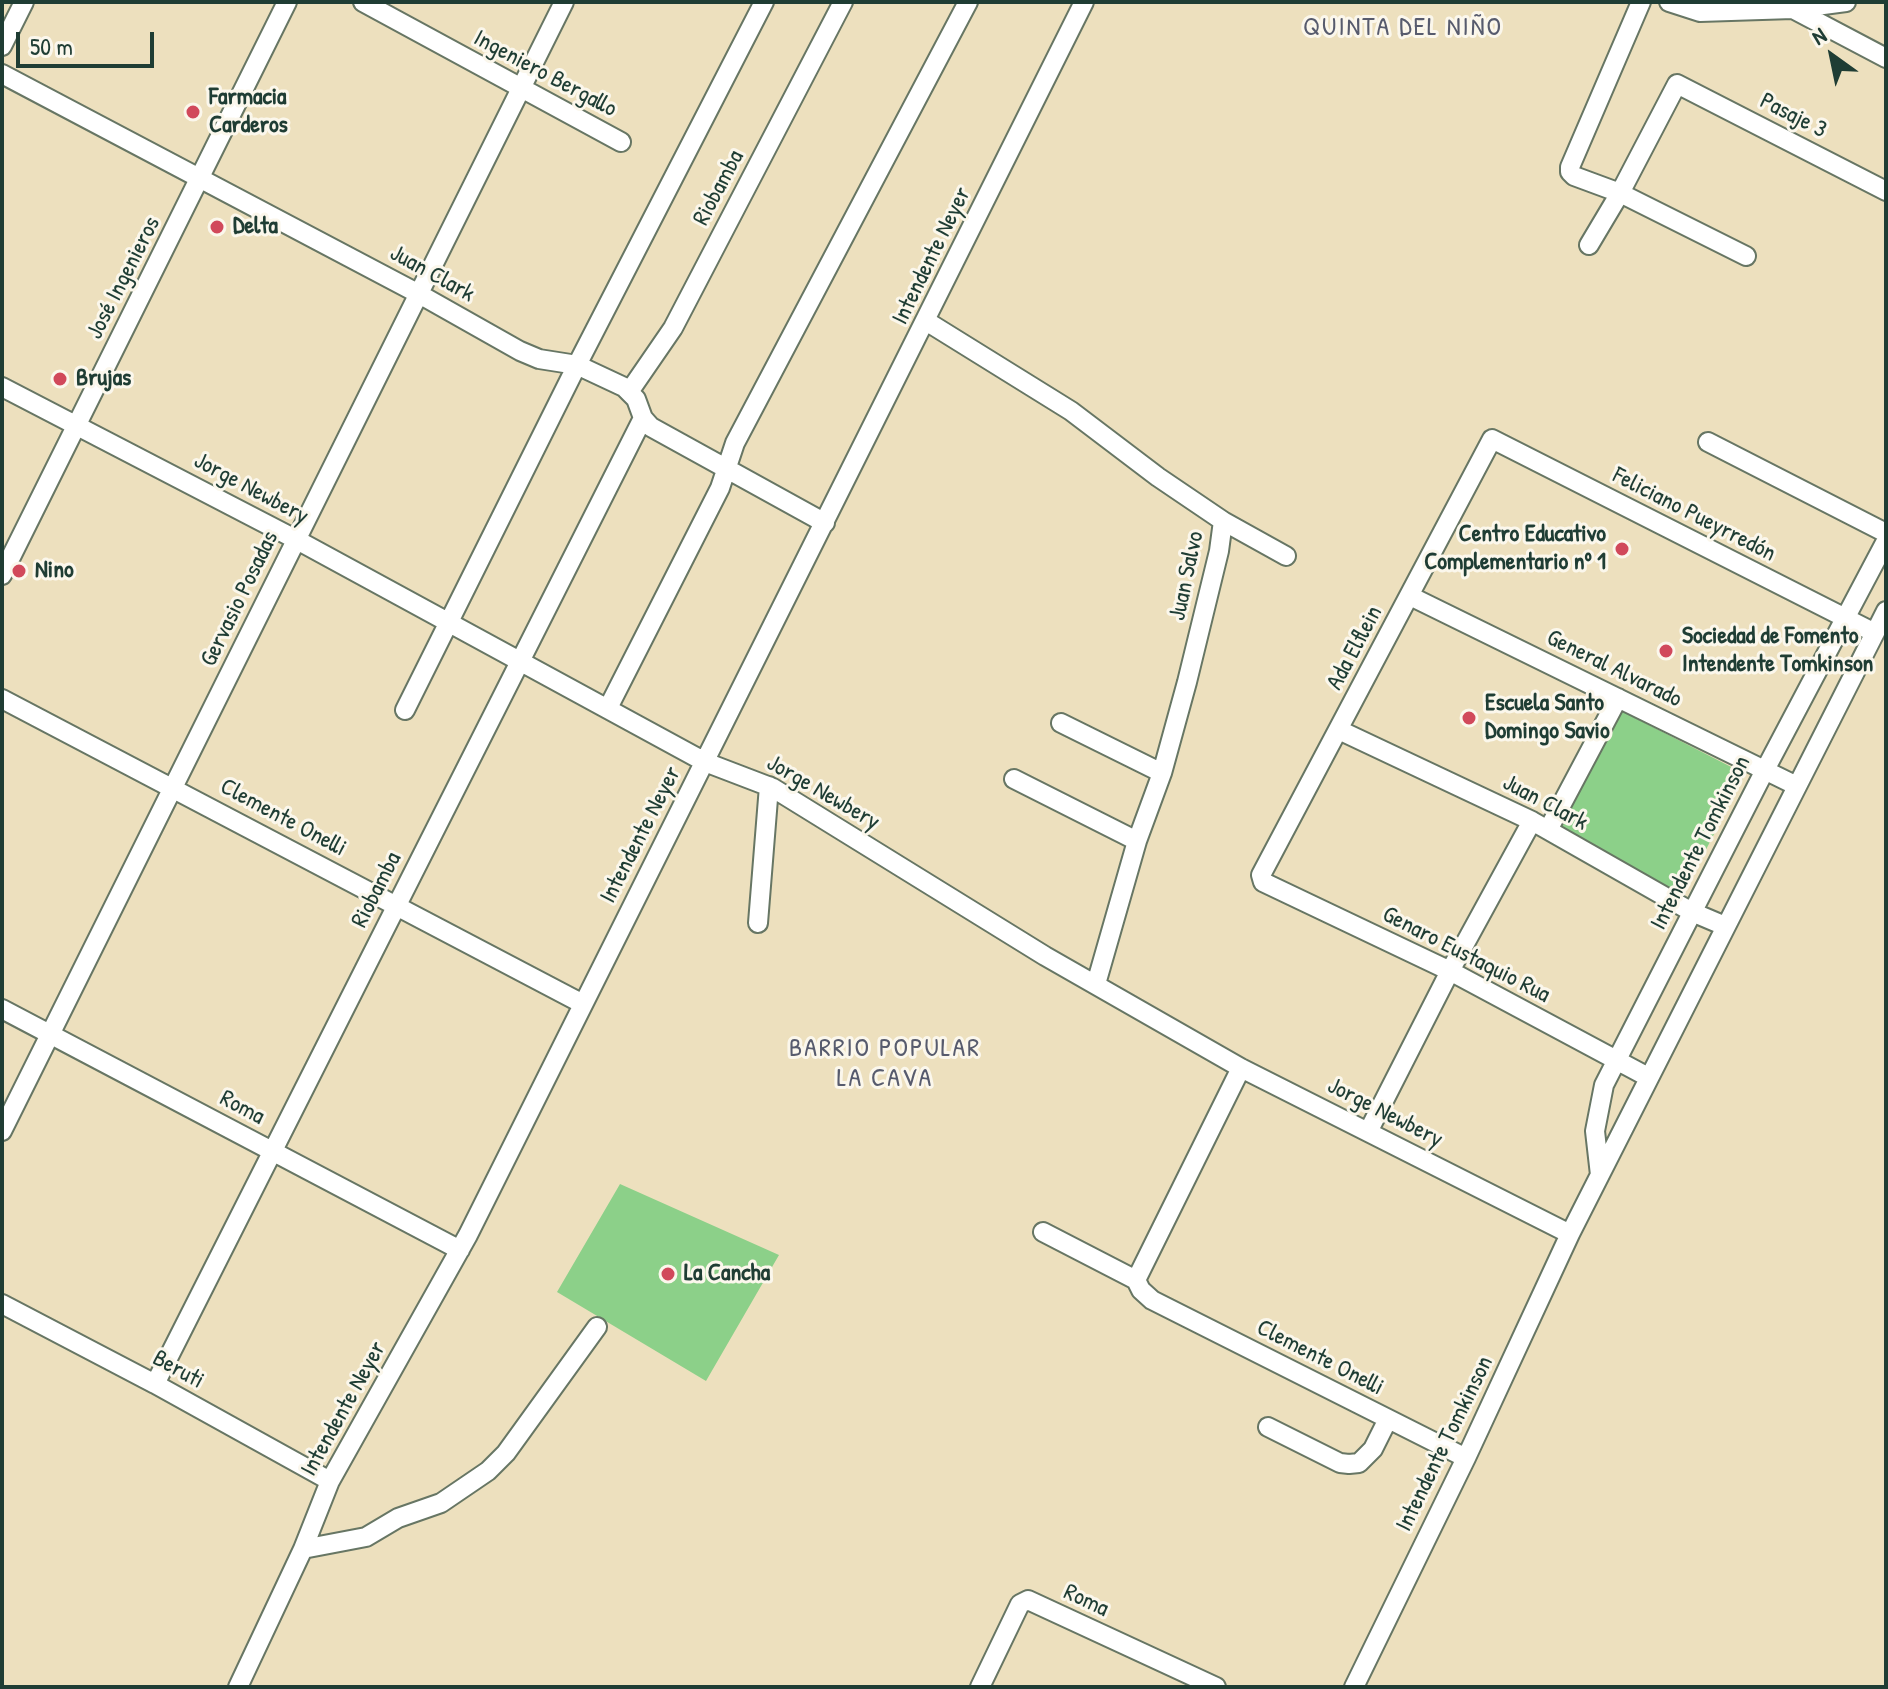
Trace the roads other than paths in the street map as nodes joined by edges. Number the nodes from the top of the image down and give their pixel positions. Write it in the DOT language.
graph roads {
  1 [pos="24,2"];
  2 [pos="287,2"];
  3 [pos="363,2"];
  4 [pos="564,2"];
  5 [pos="764,2"];
  6 [pos="843,2"];
  7 [pos="968,2"];
  8 [pos="1084,2"];
  9 [pos="1641,2"];
  10 [pos="1669,2"];
  11 [pos="1846,2"];
  12 [pos="1793,9"];
  13 [pos="2,46"];
  14 [pos="1886,58"];
  15 [pos="2,74"];
  16 [pos="521,89"];
  17 [pos="621,142"];
  18 [pos="201,178"];
  19 [pos="1886,191"];
  20 [pos="1620,193"];
  21 [pos="1589,245"];
  22 [pos="1746,256"];
  23 [pos="419,294"];
  24 [pos="926,321"];
  25 [pos="577,365"];
  26 [pos="2,387"];
  27 [pos="629,392"];
  28 [pos="643,418"];
  29 [pos="77,425"];
  30 [pos="1492,439"];
  31 [pos="1708,442"];
  32 [pos="727,468"];
  33 [pos="1223,521"];
  34 [pos="825,523"];
  35 [pos="1886,533"];
  36 [pos="297,540"];
  37 [pos="1886,541"];
  38 [pos="1286,556"];
  39 [pos="2,575"];
  40 [pos="1410,596"];
  41 [pos="1886,611"];
  42 [pos="1846,619"];
  43 [pos="450,623"];
  44 [pos="1875,633"];
  45 [pos="520,660"];
  46 [pos="1618,698"];
  47 [pos="2,699"];
  48 [pos="608,708"];
  49 [pos="405,710"];
  50 [pos="1061,723"];
  51 [pos="1339,730"];
  52 [pos="705,762"];
  53 [pos="1765,770"];
  54 [pos="1162,773"];
  55 [pos="1014,779"];
  56 [pos="769,786"];
  57 [pos="1797,786"];
  58 [pos="174,787"];
  59 [pos="1540,826"];
  60 [pos="1137,841"];
  61 [pos="1260,879"];
  62 [pos="396,906"];
  63 [pos="1692,912"];
  64 [pos="758,923"];
  65 [pos="1725,926"];
  66 [pos="1450,971"];
  67 [pos="1096,984"];
  68 [pos="583,1004"];
  69 [pos="2,1009"];
  70 [pos="50,1034"];
  71 [pos="1617,1059"];
  72 [pos="1241,1068"];
  73 [pos="1648,1077"];
  74 [pos="2,1131"];
  75 [pos="1368,1132"];
  76 [pos="272,1151"];
  77 [pos="1600,1178"];
  78 [pos="1043,1232"];
  79 [pos="1570,1234"];
  80 [pos="460,1250"];
  81 [pos="1136,1280"];
  82 [pos="2,1304"];
  83 [pos="597,1327"];
  84 [pos="155,1384"];
  85 [pos="1388,1419"];
  86 [pos="1268,1427"];
  87 [pos="1466,1458"];
  88 [pos="330,1481"];
  89 [pos="303,1549"];
  90 [pos="238,1687"];
  91 [pos="980,1687"];
  92 [pos="1216,1687"];
  93 [pos="1354,1687"];
  1 -- 13 [label="street"];
  2 -- 18 [label="street, José Ingenieros"];
  3 -- 16 [label="street, Ingeniero Bergallo"];
  4 -- 16 [label="street, Gervasio Posadas"];
  5 -- 25 [label="street"];
  6 -- 27 [label="street, Riobamba"];
  7 -- 32 [label="street"];
  8 -- 24 [label="street, Intendente Neyer"];
  9 -- 20 [label="street"];
  10 -- 12 [label="street"];
  11 -- 12 [label="street"];
  12 -- 14 [label="street"];
  15 -- 18 [label="street, Juan Clark"];
  16 -- 17 [label="street, Ingeniero Bergallo"];
  16 -- 23 [label="street, Gervasio Posadas"];
  18 -- 23 [label="street, Juan Clark"];
  18 -- 29 [label="street, José Ingenieros"];
  19 -- 20 [label="street, Pasaje 3"];
  20 -- 21 [label="street"];
  20 -- 22 [label="street"];
  23 -- 25 [label="street, Juan Clark"];
  23 -- 36 [label="street, Gervasio Posadas"];
  24 -- 33 [label="street, Juan Salvo"];
  24 -- 34 [label="street, Intendente Neyer"];
  25 -- 27 [label="street, Juan Clark"];
  25 -- 43 [label="street"];
  26 -- 29 [label="street, Jorge Newbery"];
  27 -- 28 [label="street"];
  28 -- 32 [label="street"];
  28 -- 45 [label="street, Riobamba"];
  29 -- 36 [label="street, Jorge Newbery"];
  29 -- 39 [label="street, José Ingenieros"];
  30 -- 40 [label="street, Ada Elflein"];
  30 -- 42 [label="street, Feliciano Pueyrredón"];
  31 -- 35 [label="street"];
  32 -- 34 [label="street"];
  32 -- 48 [label="street"];
  33 -- 38 [label="street"];
  33 -- 54 [label="street, Juan Salvo"];
  34 -- 52 [label="street, Intendente Neyer"];
  36 -- 43 [label="street, Jorge Newbery"];
  36 -- 58 [label="street, Gervasio Posadas"];
  37 -- 42 [label="street, Intendente Tomkinson"];
  40 -- 46 [label="street, General Alvarado"];
  40 -- 51 [label="street, Ada Elflein"];
  41 -- 44 [label="street, Intendente Tomkinson"];
  42 -- 44 [label="street, Feliciano Pueyrredón"];
  42 -- 53 [label="street, Intendente Tomkinson"];
  43 -- 45 [label="street, Jorge Newbery"];
  43 -- 49 [label="street"];
  44 -- 57 [label="street, Intendente Tomkinson"];
  45 -- 48 [label="street, Jorge Newbery"];
  45 -- 62 [label="street, Riobamba"];
  46 -- 53 [label="street, General Alvarado"];
  46 -- 59 [label="street"];
  47 -- 58 [label="street, Clemente Onelli"];
  48 -- 52 [label="street, Jorge Newbery"];
  50 -- 54 [label="street"];
  51 -- 59 [label="street, Juan Clark"];
  51 -- 61 [label="street, Ada Elflein"];
  52 -- 56 [label="street, Jorge Newbery"];
  52 -- 68 [label="street, Intendente Neyer"];
  53 -- 57 [label="street, General Alvarado"];
  53 -- 63 [label="street, Intendente Tomkinson"];
  54 -- 60 [label="street, Juan Salvo"];
  55 -- 60 [label="street"];
  56 -- 64 [label="street"];
  56 -- 67 [label="street, Jorge Newbery"];
  57 -- 65 [label="street, Intendente Tomkinson"];
  58 -- 62 [label="street, Clemente Onelli"];
  58 -- 70 [label="street, Gervasio Posadas"];
  59 -- 63 [label="street, Juan Clark"];
  59 -- 66 [label="street"];
  60 -- 67 [label="street, Juan Salvo"];
  61 -- 66 [label="street, Genaro Eustaquio Rua"];
  62 -- 68 [label="street, Clemente Onelli"];
  62 -- 76 [label="street, Riobamba"];
  63 -- 65 [label="street, Juan Clark"];
  63 -- 71 [label="street, Intendente Tomkinson"];
  65 -- 73 [label="street, Intendente Tomkinson"];
  66 -- 71 [label="street, Genaro Eustaquio Rua"];
  66 -- 75 [label="street"];
  67 -- 72 [label="street, Jorge Newbery"];
  68 -- 80 [label="street, Intendente Neyer"];
  69 -- 70 [label="street, Roma"];
  70 -- 74 [label="street, Gervasio Posadas"];
  70 -- 76 [label="street, Roma"];
  71 -- 73 [label="street, Genaro Eustaquio Rua"];
  71 -- 77 [label="street, Intendente Tomkinson"];
  72 -- 75 [label="street, Jorge Newbery"];
  72 -- 81 [label="street"];
  73 -- 77 [label="street, Intendente Tomkinson"];
  75 -- 79 [label="street, Jorge Newbery"];
  76 -- 80 [label="street, Roma"];
  76 -- 84 [label="street, Riobamba"];
  77 -- 79 [label="street, Intendente Tomkinson"];
  78 -- 81 [label="street"];
  79 -- 87 [label="street, Intendente Tomkinson"];
  80 -- 88 [label="street, Intendente Neyer"];
  81 -- 85 [label="street, Clemente Onelli"];
  82 -- 84 [label="street, Beruti"];
  83 -- 89 [label="street"];
  84 -- 88 [label="street, Beruti"];
  85 -- 86 [label="street"];
  85 -- 87 [label="street, Clemente Onelli"];
  87 -- 93 [label="street, Intendente Tomkinson"];
  88 -- 89 [label="street, Intendente Neyer"];
  89 -- 90 [label="street, Intendente Neyer"];
  91 -- 92 [label="street, Roma"];
}
